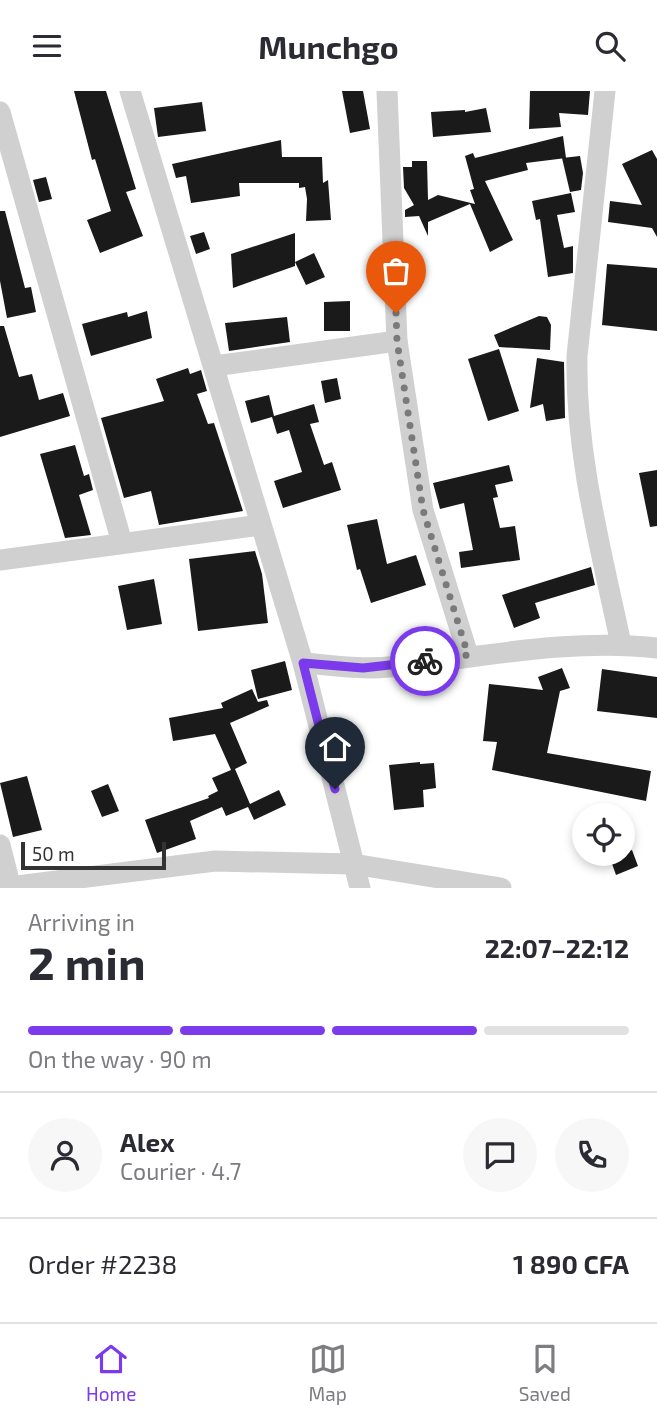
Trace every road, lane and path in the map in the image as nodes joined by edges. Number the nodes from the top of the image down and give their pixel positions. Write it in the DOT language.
graph roads {
  1 [pos="130,91"];
  2 [pos="387,91"];
  3 [pos="606,91"];
  4 [pos="0,112"];
  5 [pos="397,341"];
  6 [pos="214,366"];
  7 [pos="260,525"];
  8 [pos="122,544"];
  9 [pos="0,560"];
  10 [pos="621,644"];
  11 [pos="657,649"];
  12 [pos="468,655"];
  13 [pos="303,663"];
  14 [pos="0,845"];
  15 [pos="353,864"];
  16 [pos="7,887"];
  17 [pos="360,888"];
  18 [pos="501,888"];
  1 -- 6 [label="street"];
  2 -- 5 [label="street"];
  3 -- 10 [label="street"];
  4 -- 8 [label="street"];
  5 -- 6 [label="street"];
  5 -- 12 [label="street"];
  6 -- 7 [label="street"];
  7 -- 8 [label="street"];
  7 -- 13 [label="street"];
  8 -- 9 [label="street"];
  10 -- 11 [label="street"];
  10 -- 12 [label="street"];
  12 -- 13 [label="street"];
  13 -- 15 [label="street"];
  14 -- 16 [label="street"];
  15 -- 16 [label="street"];
  15 -- 17 [label="street"];
  15 -- 18 [label="street"];
}
